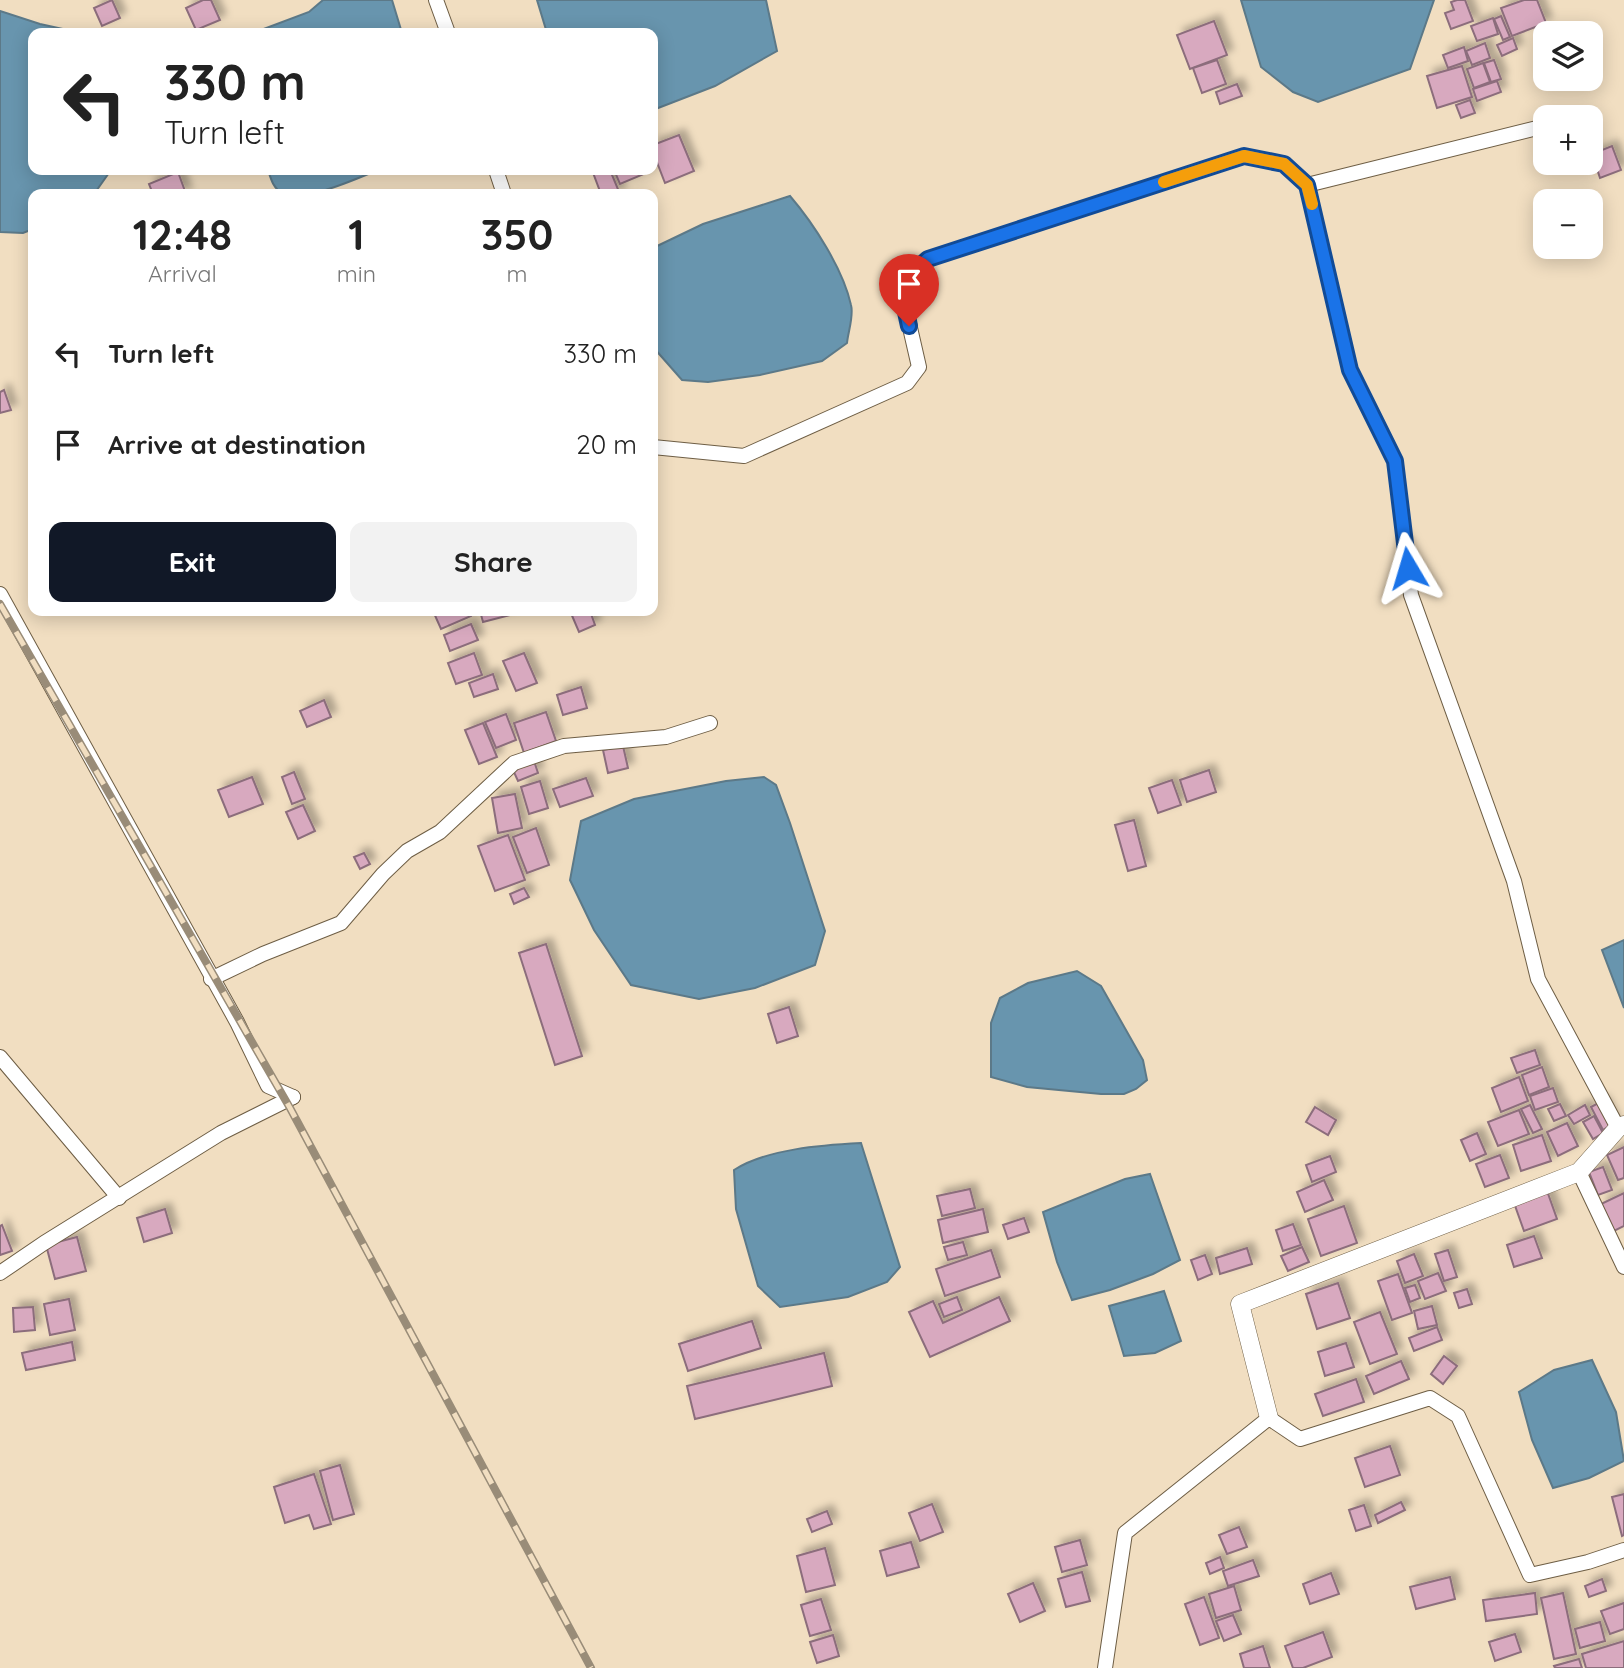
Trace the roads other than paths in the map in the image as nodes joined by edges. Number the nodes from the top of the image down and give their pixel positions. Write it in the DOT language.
graph roads {
  1 [pos="436,0"];
  2 [pos="445,28"];
  3 [pos="1533,129"];
  4 [pos="1307,185"];
  5 [pos="658,447"];
  6 [pos="0,594"];
  7 [pos="710,723"];
  8 [pos="211,979"];
  9 [pos="0,1057"];
  10 [pos="1621,1126"];
  11 [pos="1579,1172"];
  12 [pos="119,1198"];
  13 [pos="1624,1267"];
  14 [pos="0,1273"];
  15 [pos="1269,1418"];
  16 [pos="1624,1550"];
  17 [pos="1105,1668"];
  1 -- 2 [label="street"];
  3 -- 4 [label="street"];
  4 -- 5 [label="street"];
  4 -- 10 [label="street"];
  6 -- 8 [label="street"];
  7 -- 8 [label="street"];
  8 -- 12 [label="street"];
  9 -- 12 [label="street"];
  10 -- 11 [label="street"];
  11 -- 13 [label="street"];
  11 -- 15 [label="street"];
  12 -- 14 [label="street"];
  15 -- 16 [label="street"];
  15 -- 17 [label="street"];
}
